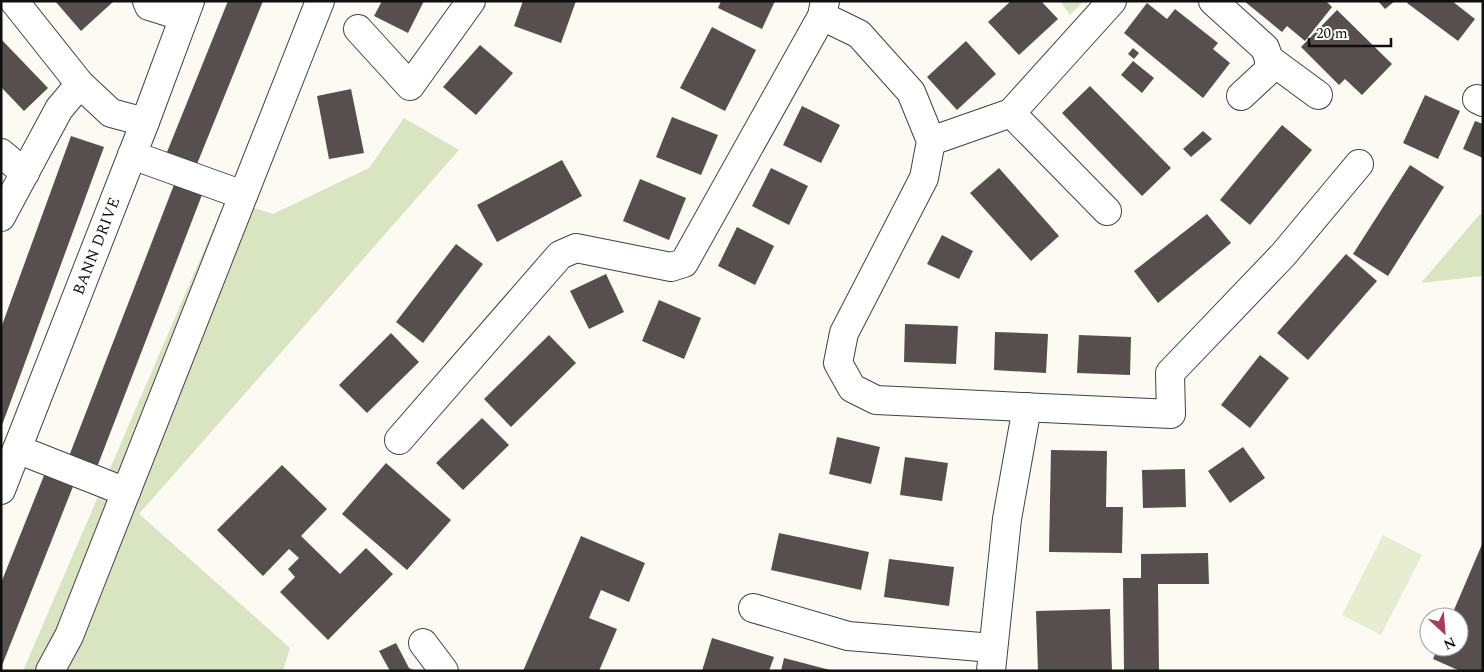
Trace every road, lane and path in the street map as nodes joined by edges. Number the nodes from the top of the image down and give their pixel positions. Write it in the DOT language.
graph roads {
  1 [pos="14,1"];
  2 [pos="147,1"];
  3 [pos="320,1"];
  4 [pos="471,1"];
  5 [pos="1112,1"];
  6 [pos="1213,1"];
  7 [pos="187,9"];
  8 [pos="823,9"];
  9 [pos="358,29"];
  10 [pos="1270,59"];
  11 [pos="80,84"];
  12 [pos="1318,95"];
  13 [pos="1241,96"];
  14 [pos="1011,113"];
  15 [pos="145,122"];
  16 [pos="932,141"];
  17 [pos="1,153"];
  18 [pos="132,154"];
  19 [pos="1359,164"];
  20 [pos="25,173"];
  21 [pos="243,195"];
  22 [pos="1106,212"];
  23 [pos="1,217"];
  24 [pos="1027,407"];
  25 [pos="399,440"];
  26 [pos="17,449"];
  27 [pos="1,490"];
  28 [pos="126,492"];
  29 [pos="753,608"];
  30 [pos="423,643"];
  31 [pos="992,659"];
  32 [pos="50,671"];
  33 [pos="444,671"];
  1 -- 11 [label="street"];
  2 -- 7 [label="street"];
  3 -- 21 [label="street"];
  4 -- 9 [label="street"];
  5 -- 14 [label="street"];
  6 -- 10 [label="street"];
  7 -- 15 [label="street, BANN DRIVE"];
  8 -- 16 [label="street"];
  8 -- 25 [label="street"];
  10 -- 12 [label="street"];
  10 -- 13 [label="street"];
  11 -- 15 [label="street"];
  11 -- 20 [label="street"];
  14 -- 16 [label="street"];
  14 -- 22 [label="street"];
  15 -- 18 [label="street, BANN DRIVE"];
  16 -- 24 [label="street"];
  17 -- 20 [label="street"];
  18 -- 21 [label="street"];
  18 -- 26 [label="street, BANN DRIVE"];
  19 -- 24 [label="street"];
  20 -- 23 [label="street"];
  21 -- 28 [label="street"];
  24 -- 31 [label="street"];
  26 -- 27 [label="street, BANN DRIVE"];
  26 -- 28 [label="street"];
  28 -- 32 [label="street"];
  29 -- 31 [label="street"];
  30 -- 33 [label="street"];
}
